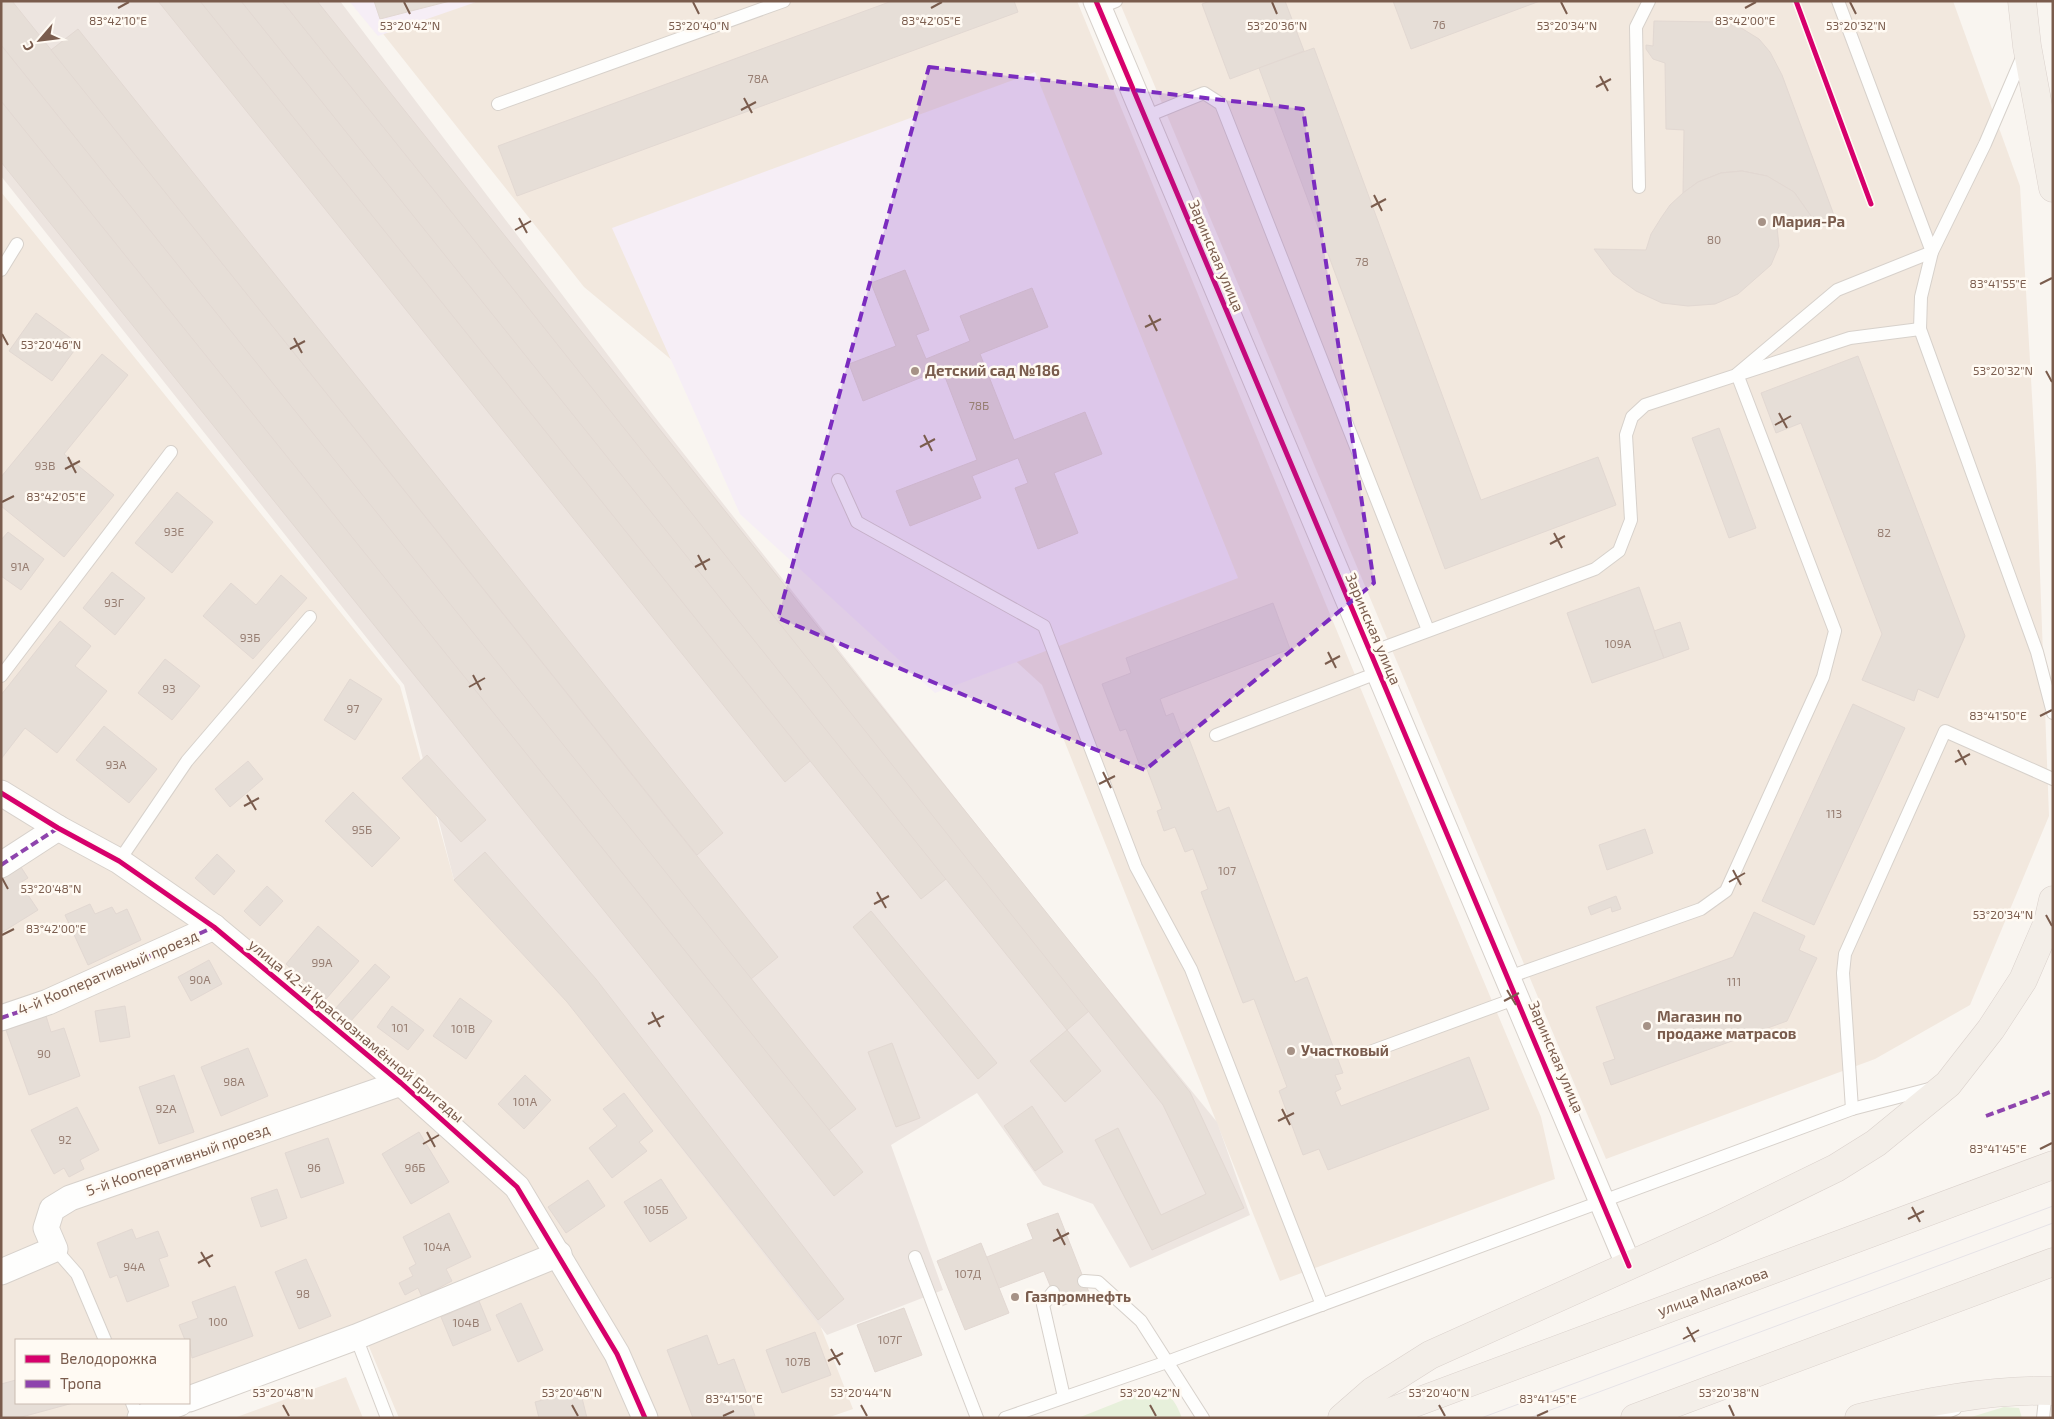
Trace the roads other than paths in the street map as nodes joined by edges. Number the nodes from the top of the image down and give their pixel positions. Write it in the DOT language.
graph roads {
  1 [pos="784,1"];
  2 [pos="1649,1"];
  3 [pos="1838,1"];
  4 [pos="2022,1"];
  5 [pos="1104,4"];
  6 [pos="2026,46"];
  7 [pos="498,104"];
  8 [pos="1145,117"];
  9 [pos="1639,188"];
  10 [pos="2053,188"];
  11 [pos="18,244"];
  12 [pos="1932,252"];
  13 [pos="1,270"];
  14 [pos="1920,329"];
  15 [pos="1737,374"];
  16 [pos="171,452"];
  17 [pos="838,480"];
  18 [pos="310,617"];
  19 [pos="1428,630"];
  20 [pos="1373,663"];
  21 [pos="1,676"];
  22 [pos="2053,713"];
  23 [pos="1216,735"];
  24 [pos="2053,779"];
  25 [pos="1,792"];
  26 [pos="58,828"];
  27 [pos="119,861"];
  28 [pos="1,865"];
  29 [pos="2053,900"];
  30 [pos="214,927"];
  31 [pos="1513,987"];
  32 [pos="1,1018"];
  33 [pos="1370,1052"];
  34 [pos="402,1083"];
  35 [pos="1948,1084"];
  36 [pos="1852,1109"];
  37 [pos="2053,1165"];
  38 [pos="1602,1202"];
  39 [pos="55,1249"];
  40 [pos="559,1254"];
  41 [pos="915,1257"];
  42 [pos="2053,1262"];
  43 [pos="1629,1266"];
  44 [pos="1,1272"];
  45 [pos="1084,1280"];
  46 [pos="1053,1292"];
  47 [pos="1322,1305"];
  48 [pos="356,1336"];
  49 [pos="105,1339"];
  50 [pos="1168,1362"];
  51 [pos="2049,1390"];
  52 [pos="1996,1393"];
  53 [pos="1064,1397"];
  54 [pos="190,1399"];
  55 [pos="132,1404"];
  56 [pos="177,1404"];
  57 [pos="139,1418"];
  58 [pos="387,1418"];
  59 [pos="645,1418"];
  60 [pos="977,1418"];
  61 [pos="1005,1418"];
  62 [pos="1203,1418"];
  63 [pos="1342,1418"];
  64 [pos="1374,1418"];
  65 [pos="1635,1418"];
  66 [pos="1859,1418"];
  67 [pos="1932,1418"];
  68 [pos="2044,1418"];
  1 -- 7 [label="lane"];
  2 -- 9 [label="lane"];
  3 -- 12 [label="lane"];
  4 -- 6 [label="main road"];
  5 -- 8 [label="street, Заринская улица"];
  6 -- 10 [label="main road"];
  6 -- 12 [label="lane"];
  8 -- 19 [label="lane"];
  8 -- 20 [label="street, Заринская улица"];
  11 -- 13 [label="lane"];
  12 -- 14 [label="lane"];
  12 -- 15 [label="lane"];
  14 -- 15 [label="lane"];
  14 -- 22 [label="lane"];
  15 -- 19 [label="lane"];
  15 -- 31 [label="lane"];
  16 -- 21 [label="lane"];
  17 -- 47 [label="lane"];
  18 -- 27 [label="lane"];
  19 -- 20 [label="lane"];
  20 -- 23 [label="lane"];
  20 -- 31 [label="street, Заринская улица"];
  24 -- 36 [label="lane"];
  25 -- 26 [label="street, улица 42-й Краснознамённой Бригады"];
  26 -- 27 [label="street, улица 42-й Краснознамённой Бригады"];
  26 -- 28 [label="street"];
  27 -- 30 [label="street, улица 42-й Краснознамённой Бригады"];
  29 -- 35 [label="main road"];
  30 -- 32 [label="street, 4-й Кооперативный проезд"];
  30 -- 34 [label="street, улица 42-й Краснознамённой Бригады"];
  31 -- 33 [label="lane"];
  31 -- 38 [label="street, Заринская улица"];
  34 -- 39 [label="street, 5-й Кооперативный проезд"];
  34 -- 40 [label="street, улица 42-й Краснознамённой Бригады"];
  35 -- 36 [label="lane"];
  35 -- 43 [label="main road"];
  36 -- 38 [label="lane"];
  37 -- 64 [label="main road, улица Малахова"];
  38 -- 43 [label="street, Заринская улица"];
  38 -- 47 [label="lane"];
  39 -- 44 [label="street"];
  39 -- 49 [label="lane"];
  40 -- 48 [label="street"];
  40 -- 59 [label="street, улица 42-й Краснознамённой Бригады"];
  41 -- 60 [label="lane"];
  42 -- 65 [label="main road"];
  43 -- 63 [label="main road"];
  45 -- 50 [label="lane"];
  46 -- 53 [label="lane"];
  47 -- 50 [label="lane"];
  48 -- 54 [label="street"];
  48 -- 58 [label="lane"];
  50 -- 53 [label="lane"];
  50 -- 62 [label="lane"];
  51 -- 52 [label="main road"];
  51 -- 68 [label="lane"];
  52 -- 66 [label="main road"];
  52 -- 67 [label="lane"];
  53 -- 61 [label="lane"];
  55 -- 57 [label="lane"];
  56 -- 57 [label="street"];
}
